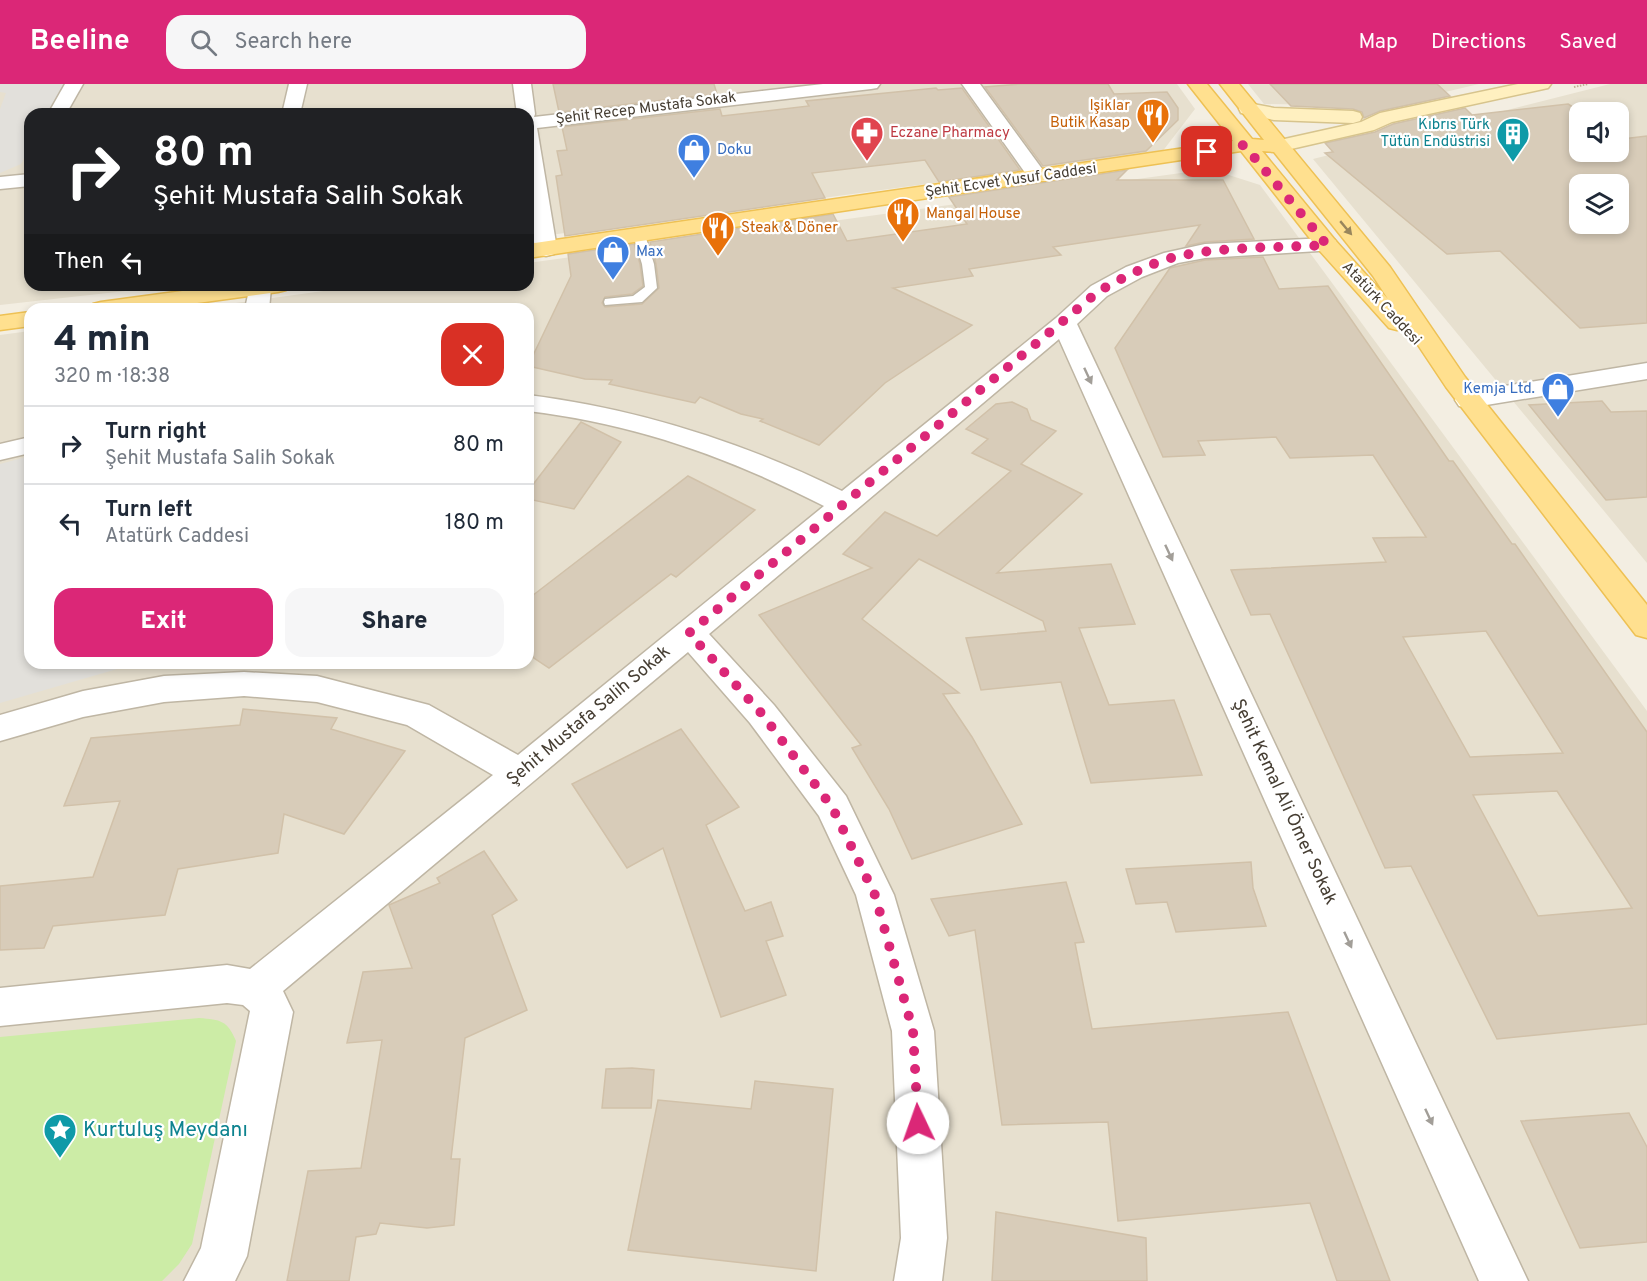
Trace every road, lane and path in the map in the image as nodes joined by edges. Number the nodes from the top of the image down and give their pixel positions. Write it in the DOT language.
graph roads {
  1 [pos="74,84"];
  2 [pos="298,84"];
  3 [pos="522,84"];
  4 [pos="872,84"];
  5 [pos="970,84"];
  6 [pos="1197,84"];
  7 [pos="1229,84"];
  8 [pos="1542,84"];
  9 [pos="751,90"];
  10 [pos="60,108"];
  11 [pos="292,108"];
  12 [pos="525,108"];
  13 [pos="1248,109"];
  14 [pos="1353,117"];
  15 [pos="1387,117"];
  16 [pos="534,122"];
  17 [pos="1210,123"];
  18 [pos="1329,135"];
  19 [pos="1273,141"];
  20 [pos="1244,145"];
  21 [pos="1187,155"];
  22 [pos="24,176"];
  23 [pos="1038,177"];
  24 [pos="1273,180"];
  25 [pos="0,183"];
  26 [pos="1309,183"];
  27 [pos="534,210"];
  28 [pos="639,235"];
  29 [pos="1327,245"];
  30 [pos="537,250"];
  31 [pos="265,294"];
  32 [pos="610,302"];
  33 [pos="166,303"];
  34 [pos="24,319"];
  35 [pos="0,322"];
  36 [pos="1064,323"];
  37 [pos="1647,371"];
  38 [pos="1462,391"];
  39 [pos="534,404"];
  40 [pos="24,446"];
  41 [pos="0,452"];
  42 [pos="844,504"];
  43 [pos="1647,627"];
  44 [pos="689,633"];
  45 [pos="0,728"];
  46 [pos="520,773"];
  47 [pos="256,989"];
  48 [pos="0,1007"];
  49 [pos="208,1281"];
  50 [pos="918,1281"];
  51 [pos="1504,1281"];
  1 -- 10 [label="street"];
  2 -- 11 [label="street"];
  3 -- 12 [label="street"];
  4 -- 9 [label="street, Şehit Recep Mustafa Sokak"];
  5 -- 23 [label="street"];
  6 -- 17 [label="main road, Atatürk Caddesi"];
  7 -- 13 [label="main road, Atatürk Caddesi"];
  8 -- 15 [label="main road, Şehit Ecvet Yusuf Caddesi"];
  9 -- 16 [label="street, Şehit Recep Mustafa Sokak"];
  13 -- 14 [label="main road"];
  13 -- 19 [label="main road, Atatürk Caddesi"];
  14 -- 15 [label="main road"];
  14 -- 19 [label="main road"];
  15 -- 18 [label="main road, Şehit Ecvet Yusuf Caddesi"];
  17 -- 20 [label="main road, Atatürk Caddesi"];
  17 -- 21 [label="main road"];
  18 -- 19 [label="main road, Şehit Ecvet Yusuf Caddesi"];
  18 -- 26 [label="main road"];
  19 -- 20 [label="main road, Şehit Ecvet Yusuf Caddesi"];
  19 -- 26 [label="main road, Atatürk Caddesi"];
  20 -- 21 [label="main road, Şehit Ecvet Yusuf Caddesi"];
  20 -- 24 [label="main road, Atatürk Caddesi"];
  21 -- 23 [label="main road, Şehit Ecvet Yusuf Caddesi"];
  21 -- 24 [label="main road"];
  22 -- 25 [label="street"];
  23 -- 28 [label="main road, Şehit Ecvet Yusuf Caddesi"];
  24 -- 29 [label="main road, Atatürk Caddesi"];
  26 -- 38 [label="main road, Atatürk Caddesi, one-way"];
  27 -- 30 [label="street"];
  28 -- 30 [label="main road, Şehit Ecvet Yusuf Caddesi"];
  28 -- 32 [label="lane"];
  29 -- 36 [label="street, Şehit Mustafa Salih Sokak"];
  29 -- 38 [label="main road, Atatürk Caddesi"];
  31 -- 33 [label="main road"];
  34 -- 35 [label="main road"];
  36 -- 42 [label="street, Şehit Mustafa Salih Sokak"];
  36 -- 51 [label="street, Şehit Kemal Ali Ömer Sokak, one-way"];
  37 -- 38 [label="street"];
  38 -- 43 [label="main road, Atatürk Caddesi"];
  39 -- 42 [label="street"];
  40 -- 41 [label="street"];
  42 -- 44 [label="street, Şehit Mustafa Salih Sokak"];
  44 -- 46 [label="street, Şehit Mustafa Salih Sokak"];
  44 -- 50 [label="street"];
  45 -- 46 [label="street"];
  46 -- 47 [label="street, Şehit Mustafa Salih Sokak"];
  47 -- 48 [label="street"];
  47 -- 49 [label="street"];
}
